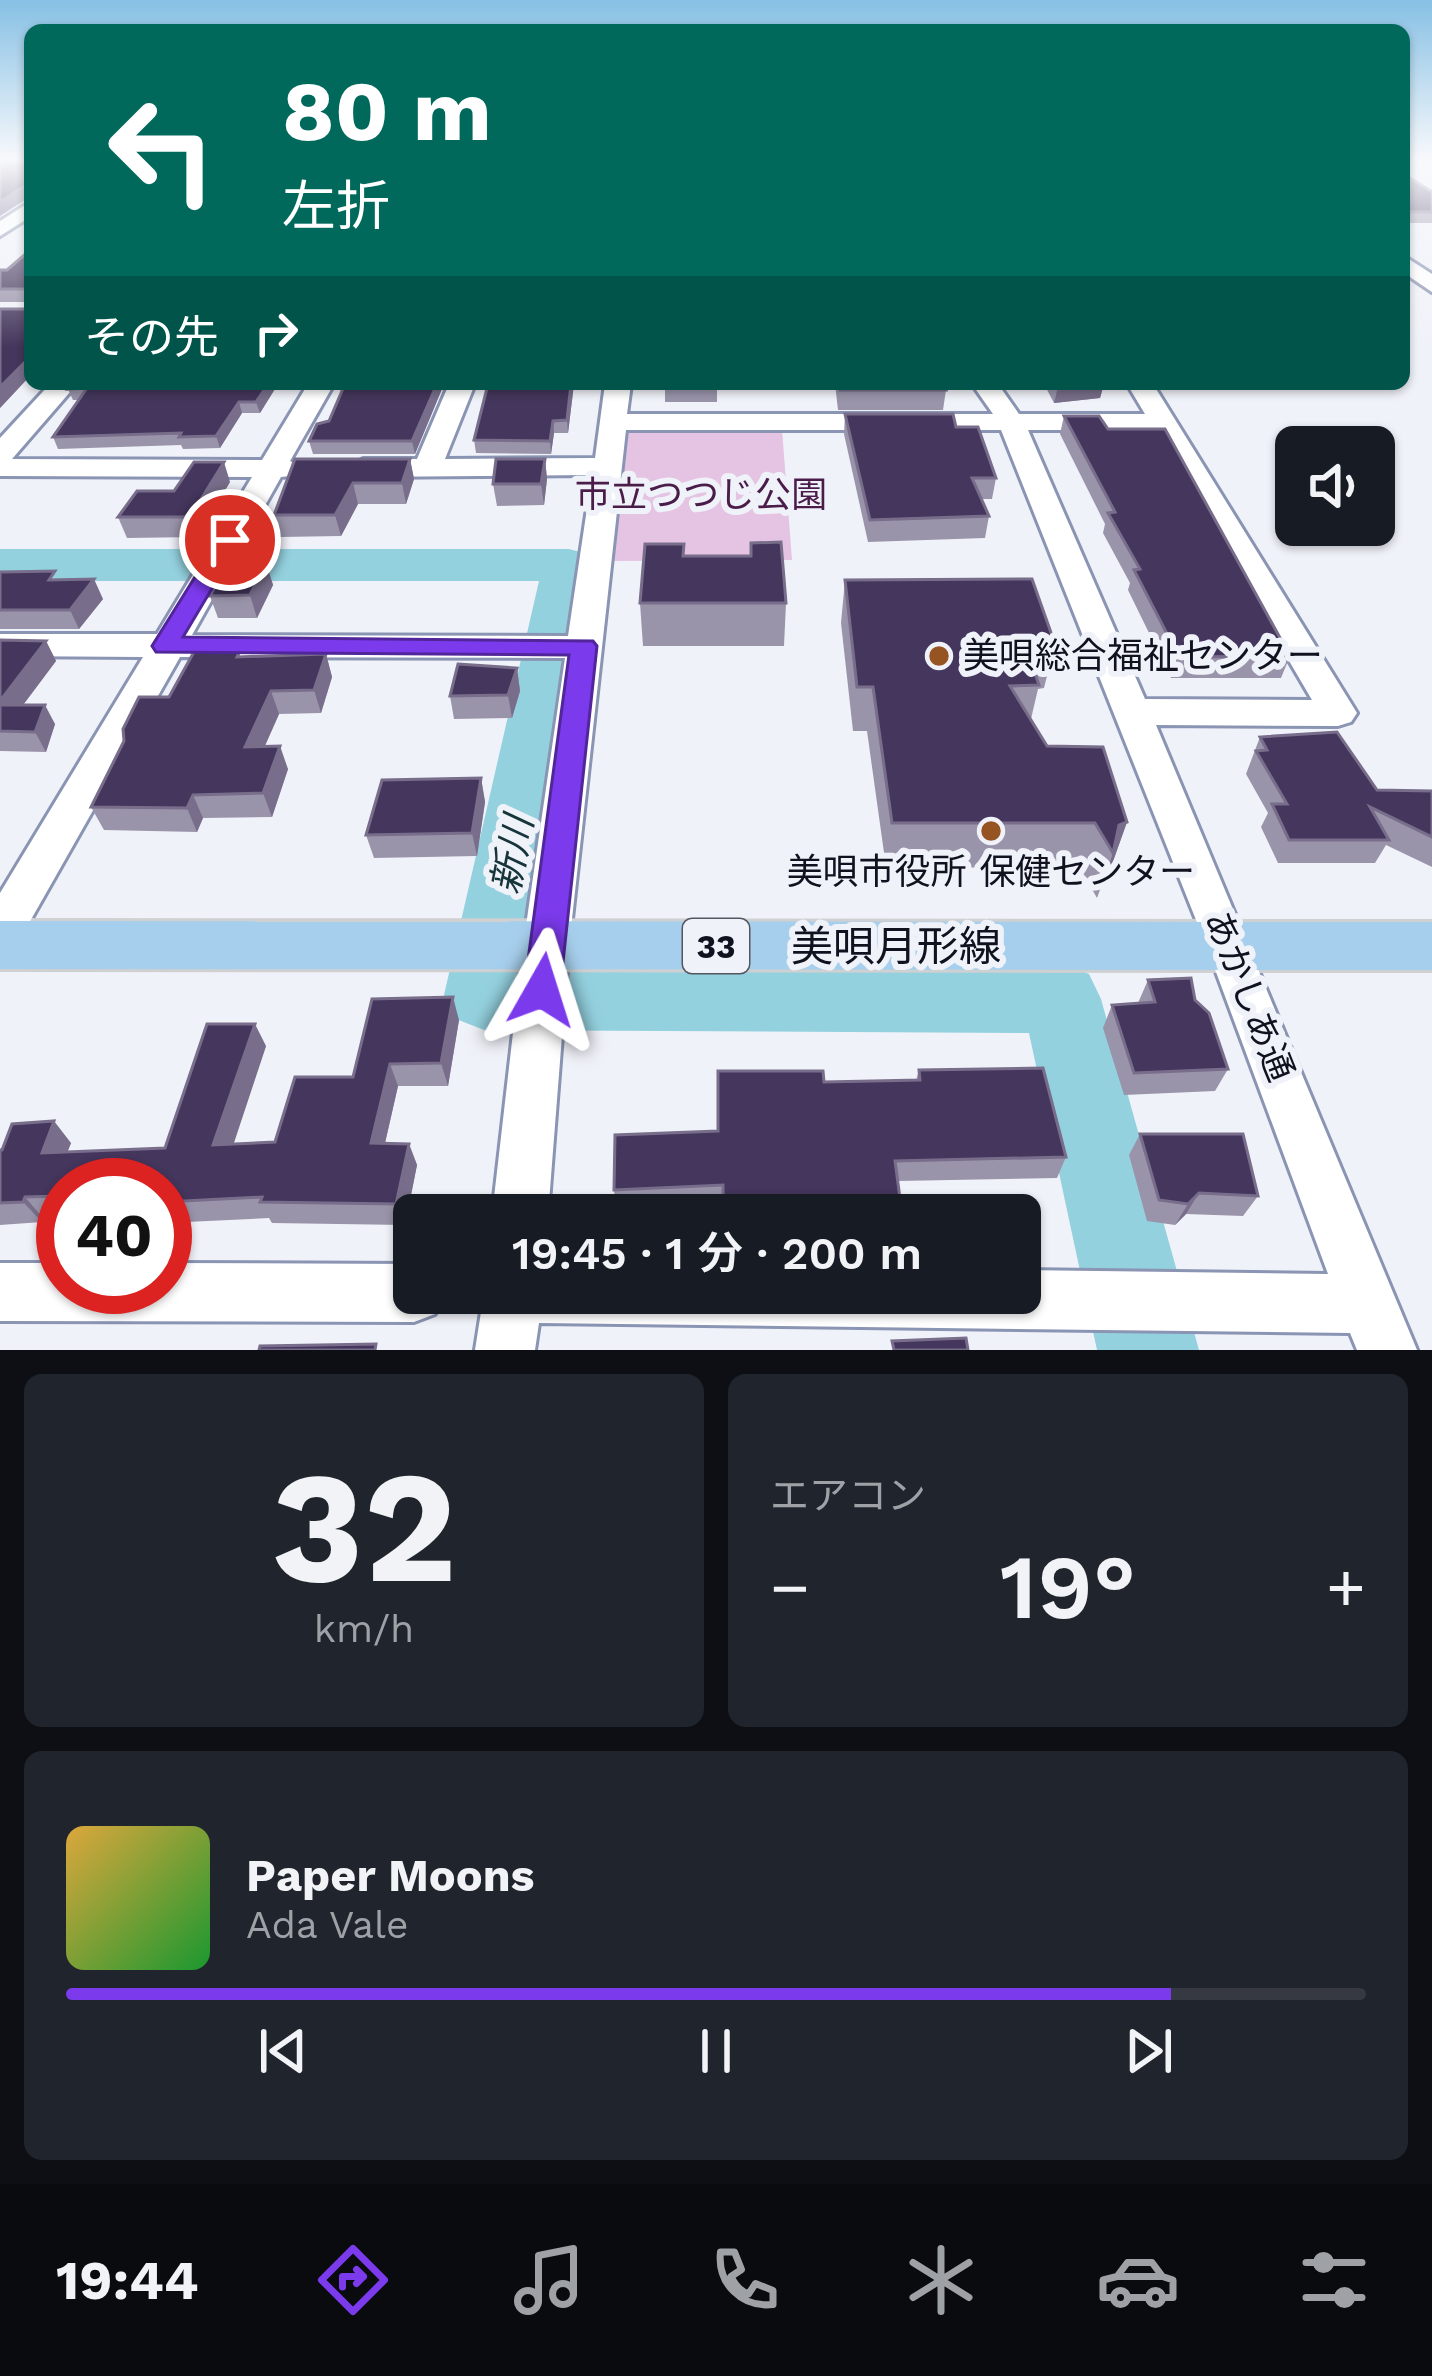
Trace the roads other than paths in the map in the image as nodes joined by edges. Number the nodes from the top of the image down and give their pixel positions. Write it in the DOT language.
graph roads {
  1 [pos="59,390"];
  2 [pos="318,390"];
  3 [pos="460,390"];
  4 [pos="617,390"];
  5 [pos="989,390"];
  6 [pos="1144,390"];
  7 [pos="1011,421"];
  8 [pos="613,422"];
  9 [pos="1163,422"];
  10 [pos="0,454"];
  11 [pos="605,466"];
  12 [pos="0,467"];
  13 [pos="428,467"];
  14 [pos="273,469"];
  15 [pos="0,645"];
  16 [pos="165,646"];
  17 [pos="584,646"];
  18 [pos="1132,712"];
  19 [pos="0,934"];
  20 [pos="0,945"];
  21 [pos="546,946"];
  22 [pos="1229,946"];
  23 [pos="1432,946"];
  24 [pos="522,1194"];
  25 [pos="0,1292"];
  26 [pos="393,1293"];
  27 [pos="511,1314"];
  28 [pos="1041,1314"];
  29 [pos="1378,1327"];
  30 [pos="505,1350"];
  1 -- 10 [label="street"];
  2 -- 14 [label="street"];
  3 -- 13 [label="street"];
  4 -- 8 [label="street"];
  5 -- 7 [label="street, あかしあ通"];
  6 -- 9 [label="street"];
  7 -- 8 [label="street"];
  7 -- 9 [label="street"];
  7 -- 18 [label="street, あかしあ通"];
  8 -- 11 [label="street"];
  9 -- 18 [label="street"];
  11 -- 13 [label="street"];
  11 -- 17 [label="street"];
  12 -- 14 [label="street"];
  13 -- 14 [label="street"];
  14 -- 16 [label="street"];
  15 -- 16 [label="street"];
  16 -- 17 [label="street"];
  16 -- 19 [label="street"];
  17 -- 21 [label="street"];
  18 -- 22 [label="street, あかしあ通"];
  20 -- 21 [label="main road, 美唄月形線 / 33"];
  21 -- 22 [label="main road, 美唄月形線 / 33"];
  21 -- 24 [label="street"];
  22 -- 23 [label="main road, 美唄月形線 / 33"];
  22 -- 29 [label="street, あかしあ通"];
  25 -- 26 [label="street"];
  27 -- 30 [label="street"];
  28 -- 29 [label="street"];
}
